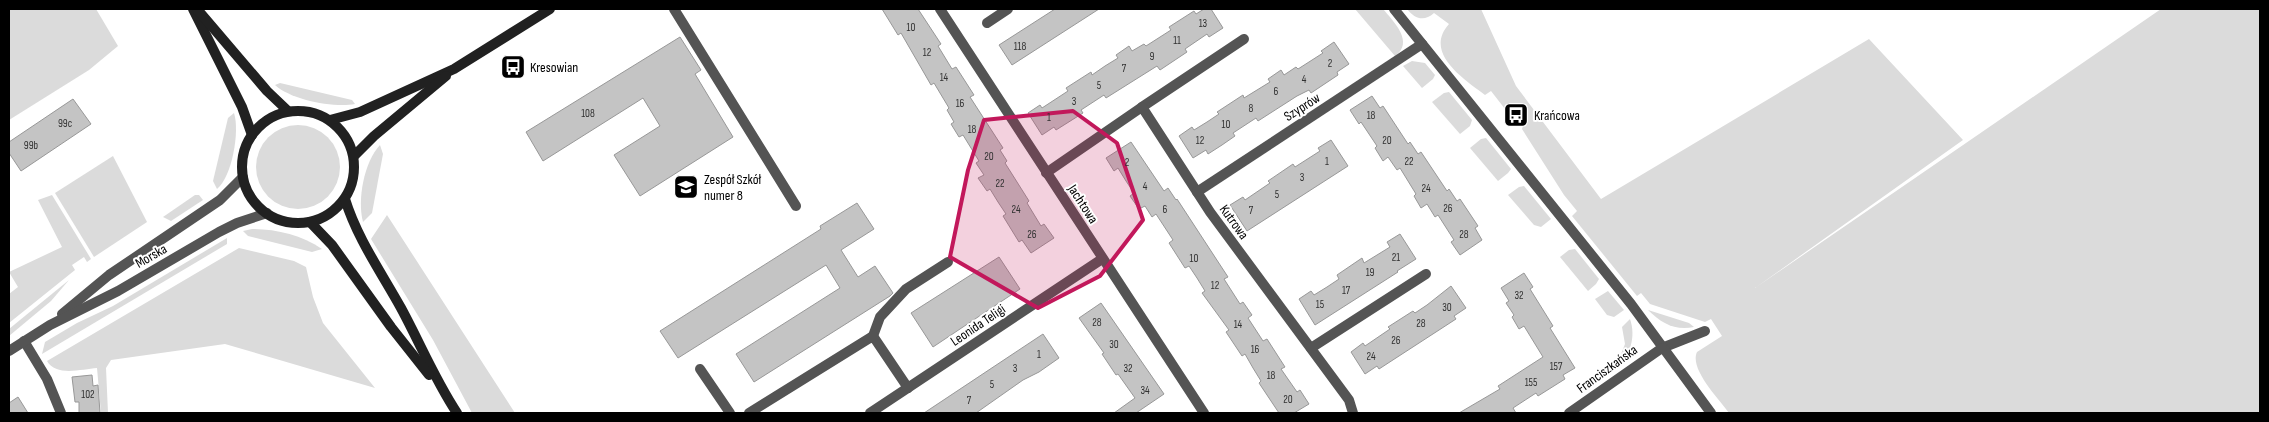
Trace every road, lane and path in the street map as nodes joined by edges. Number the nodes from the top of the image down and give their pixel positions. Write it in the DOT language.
graph roads {
  1 [pos="195,9"];
  2 [pos="550,9"];
  3 [pos="674,9"];
  4 [pos="940,9"];
  5 [pos="1008,9"];
  6 [pos="1394,9"];
  7 [pos="987,23"];
  8 [pos="1244,39"];
  9 [pos="1422,44"];
  10 [pos="454,69"];
  11 [pos="1142,107"];
  12 [pos="288,111"];
  13 [pos="330,120"];
  14 [pos="252,135"];
  15 [pos="354,156"];
  16 [pos="1046,173"];
  17 [pos="243,177"];
  18 [pos="1197,192"];
  19 [pos="345,199"];
  20 [pos="796,206"];
  21 [pos="267,213"];
  22 [pos="310,222"];
  23 [pos="1102,259"];
  24 [pos="948,262"];
  25 [pos="1426,274"];
  26 [pos="50,325"];
  27 [pos="1705,332"];
  28 [pos="873,336"];
  29 [pos="24,341"];
  30 [pos="1312,348"];
  31 [pos="1662,348"];
  32 [pos="9,351"];
  33 [pos="700,370"];
  34 [pos="908,388"];
  35 [pos="442,390"];
  36 [pos="61,413"];
  37 [pos="457,413"];
  38 [pos="730,413"];
  39 [pos="749,413"];
  40 [pos="870,413"];
  41 [pos="1204,413"];
  42 [pos="1353,413"];
  43 [pos="1569,413"];
  44 [pos="1711,413"];
  1 -- 12 [label="main road"];
  1 -- 14 [label="main road"];
  2 -- 10 [label="main road"];
  3 -- 20 [label="street"];
  4 -- 16 [label="street, Jachtowa"];
  5 -- 7 [label="street"];
  6 -- 9 [label="street"];
  8 -- 11 [label="street"];
  9 -- 18 [label="street, Szyprów"];
  9 -- 31 [label="street"];
  10 -- 13 [label="main road"];
  10 -- 15 [label="main road"];
  11 -- 16 [label="street"];
  11 -- 18 [label="street, Kutrowa"];
  12 -- 13 [label="main road"];
  12 -- 14 [label="main road"];
  13 -- 15 [label="main road"];
  14 -- 17 [label="main road"];
  15 -- 19 [label="main road"];
  16 -- 23 [label="street, Jachtowa"];
  17 -- 21 [label="main road"];
  17 -- 26 [label="street, Morska"];
  18 -- 30 [label="street, Kutrowa"];
  19 -- 22 [label="main road"];
  19 -- 35 [label="main road"];
  21 -- 22 [label="main road"];
  21 -- 26 [label="street, Morska"];
  22 -- 35 [label="main road"];
  23 -- 34 [label="street, Leonida Teligi"];
  23 -- 41 [label="street, Jachtowa"];
  24 -- 28 [label="street"];
  25 -- 30 [label="street"];
  26 -- 29 [label="street, Morska"];
  27 -- 31 [label="street, Franciszkańska"];
  28 -- 34 [label="street"];
  28 -- 39 [label="street"];
  29 -- 32 [label="street, Morska"];
  29 -- 36 [label="street"];
  30 -- 42 [label="street, Kutrowa"];
  31 -- 43 [label="street, Franciszkańska"];
  31 -- 44 [label="street"];
  33 -- 38 [label="street"];
  34 -- 40 [label="street, Leonida Teligi"];
  35 -- 37 [label="main road"];
}
